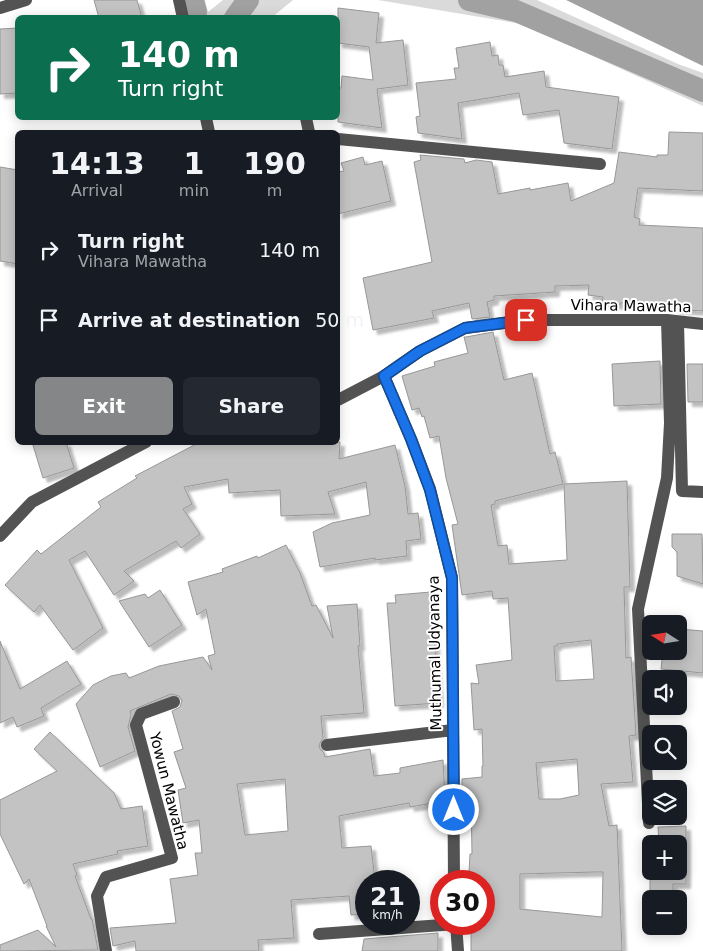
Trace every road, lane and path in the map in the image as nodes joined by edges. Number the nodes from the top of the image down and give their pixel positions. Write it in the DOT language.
graph roads {
  1 [pos="26,0"];
  2 [pos="179,0"];
  3 [pos="0,8"];
  4 [pos="182,15"];
  5 [pos="340,139"];
  6 [pos="600,164"];
  7 [pos="672,322"];
  8 [pos="703,324"];
  9 [pos="384,376"];
  10 [pos="340,399"];
  11 [pos="140,445"];
  12 [pos="703,492"];
  13 [pos="0,536"];
  14 [pos="174,702"];
  15 [pos="453,730"];
  16 [pos="327,745"];
  17 [pos="647,780"];
  18 [pos="454,870"];
  19 [pos="430,926"];
  20 [pos="318,934"];
  21 [pos="457,935"];
  22 [pos="106,951"];
  23 [pos="458,951"];
  1 -- 3 [label="street"];
  2 -- 4 [label="street"];
  5 -- 6 [label="street"];
  7 -- 8 [label="street, Vihara Mawatha"];
  7 -- 9 [label="street, Vihara Mawatha"];
  7 -- 12 [label="street"];
  7 -- 17 [label="street"];
  9 -- 10 [label="street, Vihara Mawatha"];
  9 -- 15 [label="street, Muthumal Udyanaya"];
  11 -- 13 [label="street"];
  14 -- 22 [label="street, Yowun Mawatha"];
  15 -- 16 [label="street"];
  15 -- 18 [label="street, Muthumal Udyanaya"];
  19 -- 20 [label="street"];
  21 -- 23 [label="street"];
}
